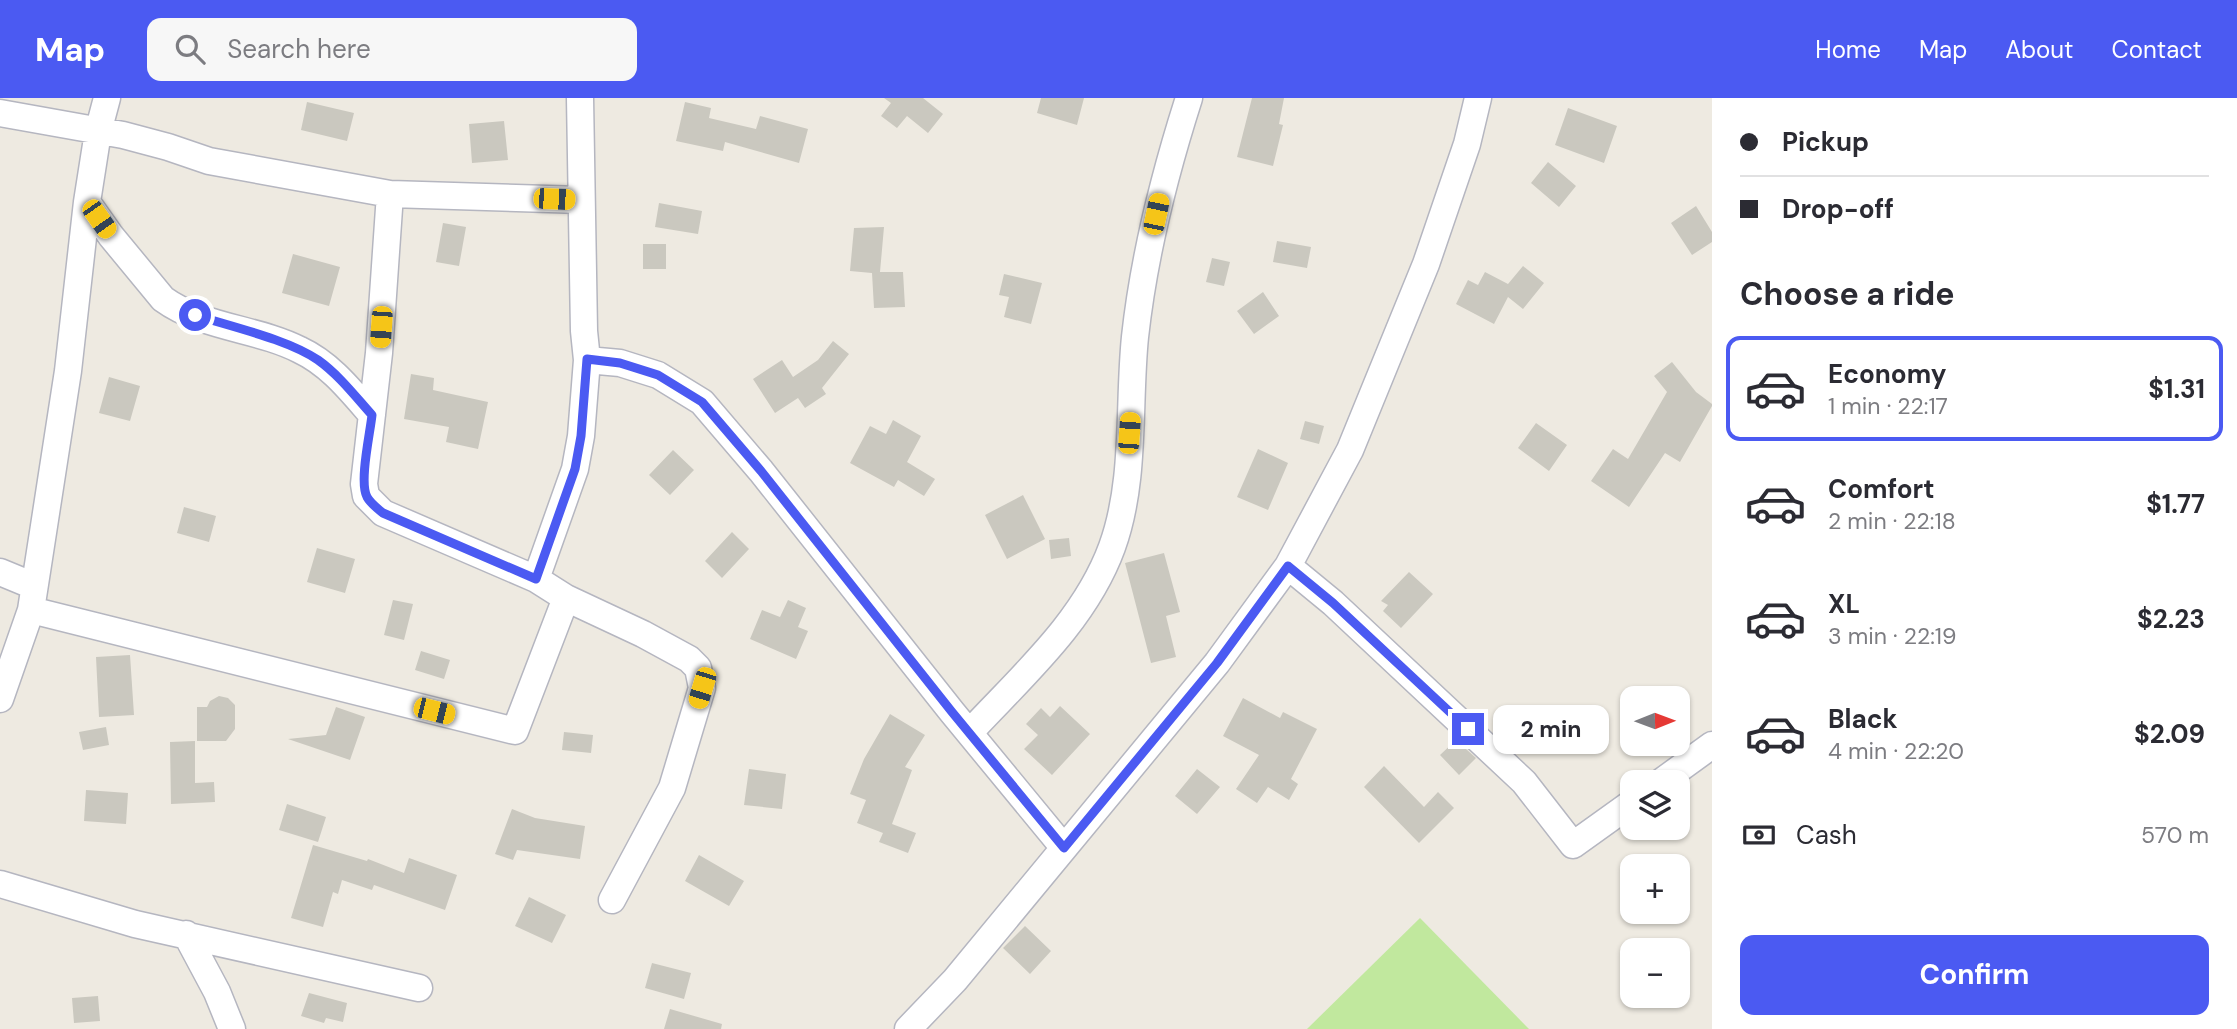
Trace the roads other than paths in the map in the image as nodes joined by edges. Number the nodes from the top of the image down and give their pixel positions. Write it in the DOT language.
graph roads {
  1 [pos="107,98"];
  2 [pos="580,98"];
  3 [pos="1189,98"];
  4 [pos="1478,98"];
  5 [pos="0,113"];
  6 [pos="98,132"];
  7 [pos="390,194"];
  8 [pos="581,200"];
  9 [pos="87,202"];
  10 [pos="587,359"];
  11 [pos="372,415"];
  12 [pos="1288,566"];
  13 [pos="0,572"];
  14 [pos="536,579"];
  15 [pos="32,598"];
  16 [pos="566,598"];
  17 [pos="0,699"];
  18 [pos="970,732"];
  19 [pos="1712,745"];
  20 [pos="1678,770"];
  21 [pos="1620,811"];
  22 [pos="1064,848"];
  23 [pos="0,884"];
  24 [pos="612,900"];
  25 [pos="186,934"];
  26 [pos="419,988"];
  27 [pos="232,1029"];
  28 [pos="908,1029"];
  1 -- 6 [label="street"];
  2 -- 8 [label="street"];
  3 -- 18 [label="street"];
  4 -- 12 [label="street"];
  5 -- 6 [label="street"];
  6 -- 7 [label="street"];
  6 -- 9 [label="street"];
  7 -- 8 [label="street"];
  7 -- 11 [label="street"];
  8 -- 10 [label="street"];
  9 -- 11 [label="street"];
  9 -- 15 [label="street"];
  10 -- 14 [label="street"];
  10 -- 18 [label="street"];
  11 -- 14 [label="street"];
  12 -- 21 [label="street"];
  12 -- 22 [label="street"];
  13 -- 15 [label="street"];
  14 -- 16 [label="street"];
  15 -- 16 [label="street"];
  15 -- 17 [label="street"];
  16 -- 24 [label="street"];
  18 -- 22 [label="street"];
  19 -- 20 [label="street"];
  22 -- 28 [label="street"];
  23 -- 25 [label="street"];
  25 -- 26 [label="street"];
  25 -- 27 [label="street"];
}
